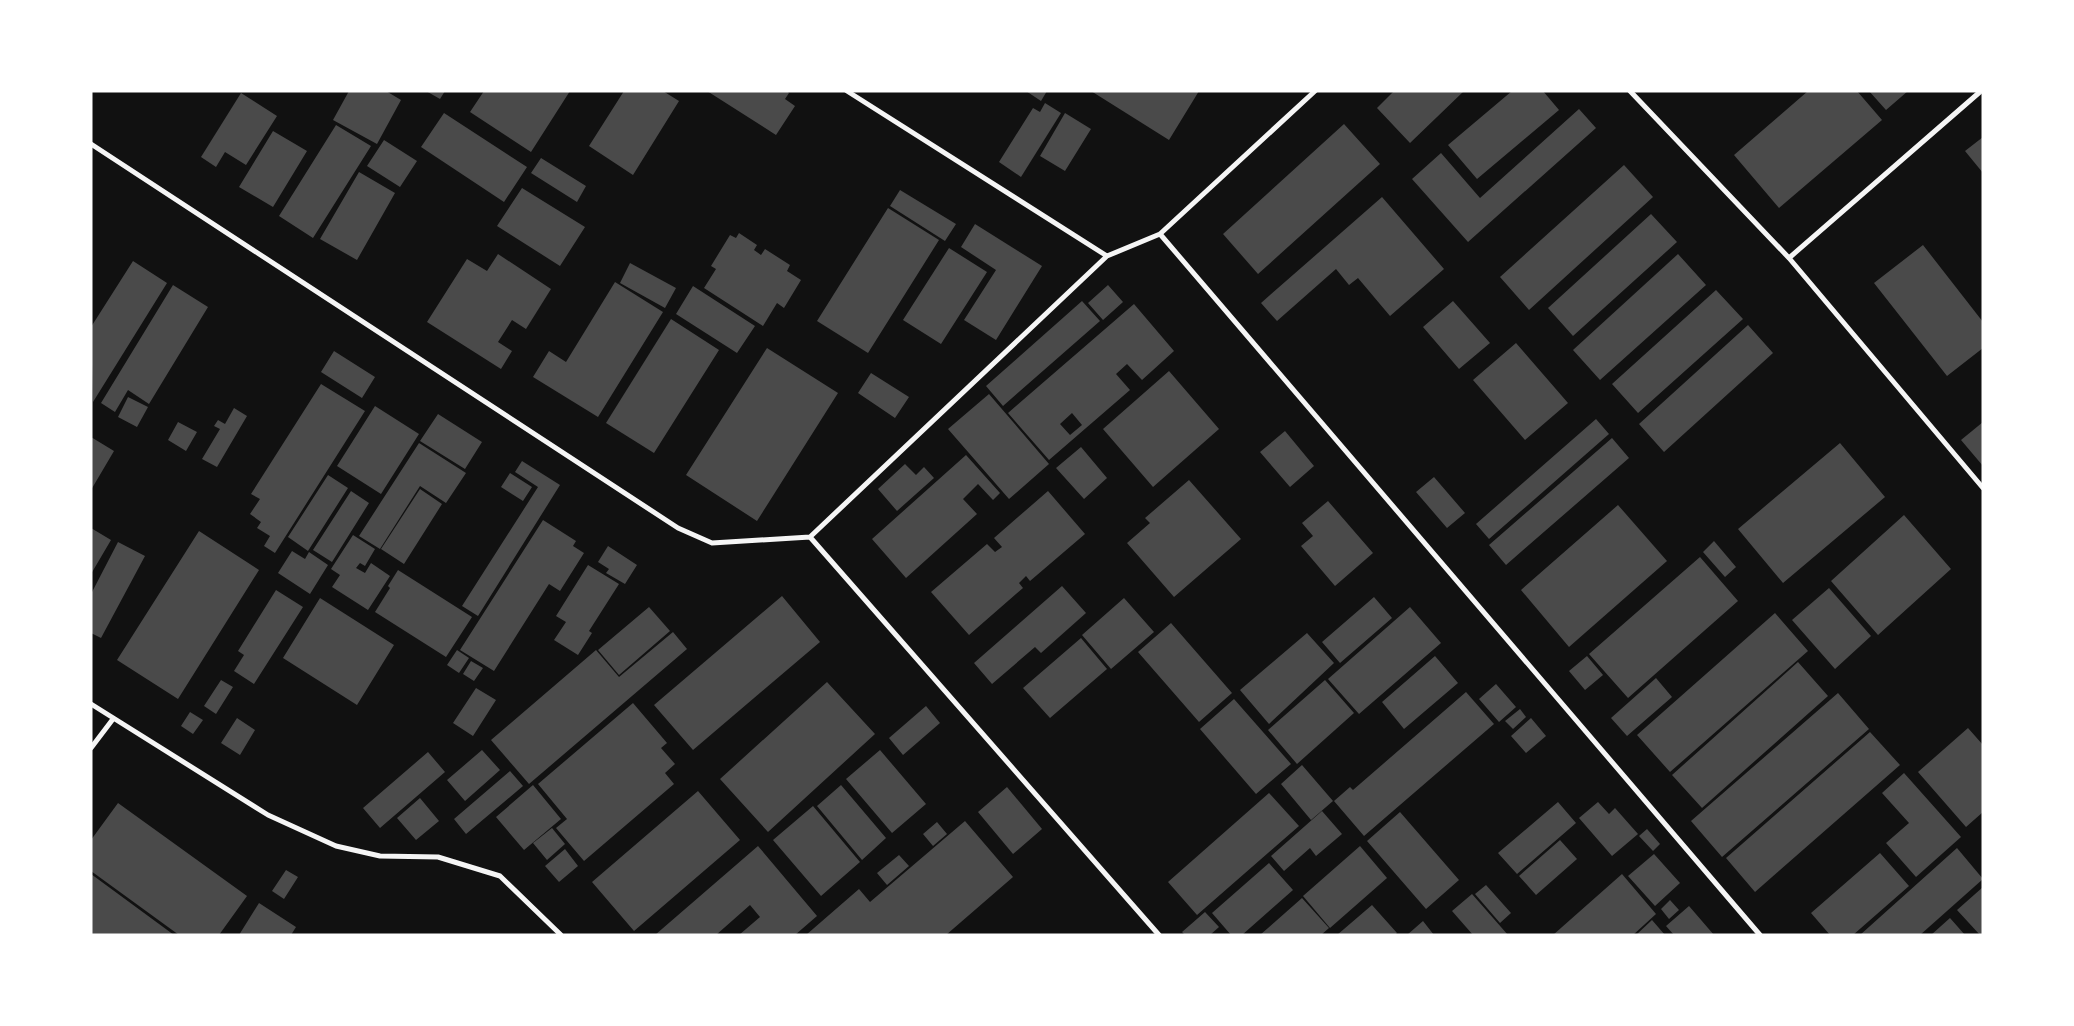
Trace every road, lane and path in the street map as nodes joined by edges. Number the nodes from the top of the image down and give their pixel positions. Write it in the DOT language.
graph roads {
  1 [pos="846,91"];
  2 [pos="1316,91"];
  3 [pos="1630,91"];
  4 [pos="1981,91"];
  5 [pos="91,144"];
  6 [pos="1160,234"];
  7 [pos="1106,256"];
  8 [pos="1789,258"];
  9 [pos="1983,488"];
  10 [pos="810,537"];
  11 [pos="91,704"];
  12 [pos="113,719"];
  13 [pos="91,748"];
  14 [pos="561,935"];
  15 [pos="1159,935"];
  16 [pos="1760,935"];
  1 -- 7 [label="street"];
  2 -- 6 [label="street"];
  3 -- 8 [label="street"];
  4 -- 8 [label="street"];
  5 -- 10 [label="street"];
  6 -- 7 [label="street"];
  6 -- 16 [label="street"];
  7 -- 10 [label="street"];
  8 -- 9 [label="street"];
  10 -- 15 [label="street"];
  11 -- 12 [label="street"];
  12 -- 13 [label="street"];
  12 -- 14 [label="street"];
}
